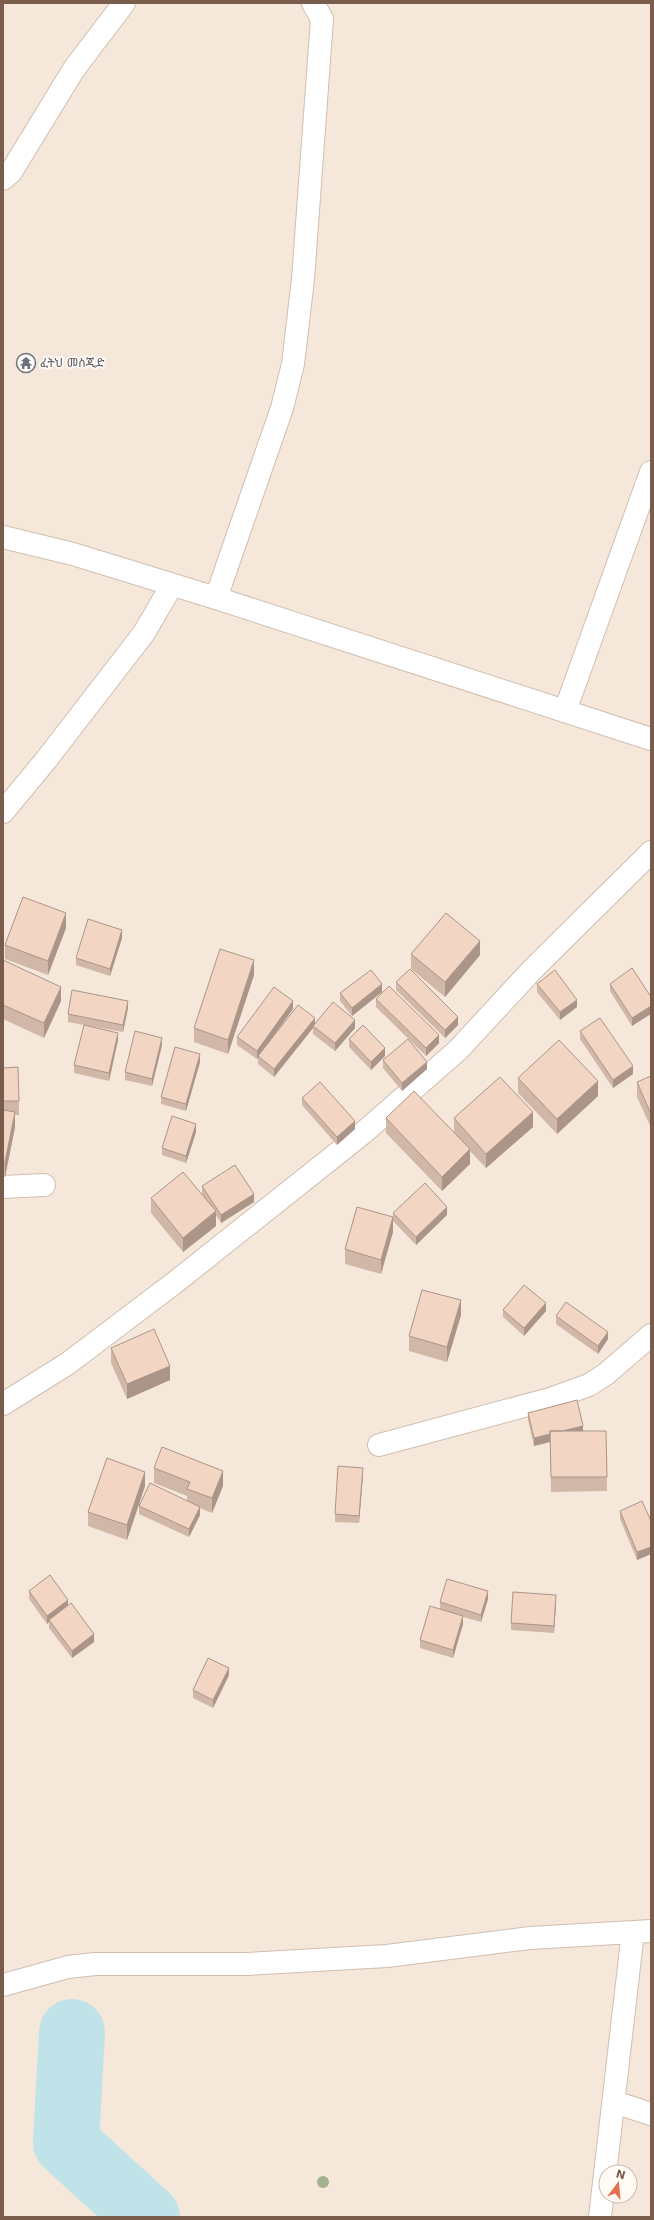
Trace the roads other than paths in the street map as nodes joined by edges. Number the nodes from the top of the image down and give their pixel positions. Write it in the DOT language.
graph roads {
  1 [pos="124,3"];
  2 [pos="313,3"];
  3 [pos="3,179"];
  4 [pos="651,472"];
  5 [pos="3,537"];
  6 [pos="172,585"];
  7 [pos="216,598"];
  8 [pos="565,711"];
  9 [pos="651,739"];
  10 [pos="3,812"];
  11 [pos="651,852"];
  12 [pos="44,1185"];
  13 [pos="3,1186"];
  14 [pos="651,1335"];
  15 [pos="3,1404"];
  16 [pos="379,1445"];
  17 [pos="642,1932"];
  18 [pos="3,1985"];
  19 [pos="614,2102"];
  20 [pos="651,2114"];
  21 [pos="600,2217"];
  1 -- 3 [label="street"];
  2 -- 7 [label="street"];
  4 -- 8 [label="street"];
  5 -- 6 [label="street"];
  6 -- 7 [label="street"];
  6 -- 10 [label="street"];
  7 -- 8 [label="street"];
  8 -- 9 [label="street"];
  11 -- 15 [label="street"];
  12 -- 13 [label="street"];
  14 -- 16 [label="street"];
  17 -- 18 [label="street"];
  17 -- 19 [label="street"];
  19 -- 20 [label="street"];
  19 -- 21 [label="street"];
}
